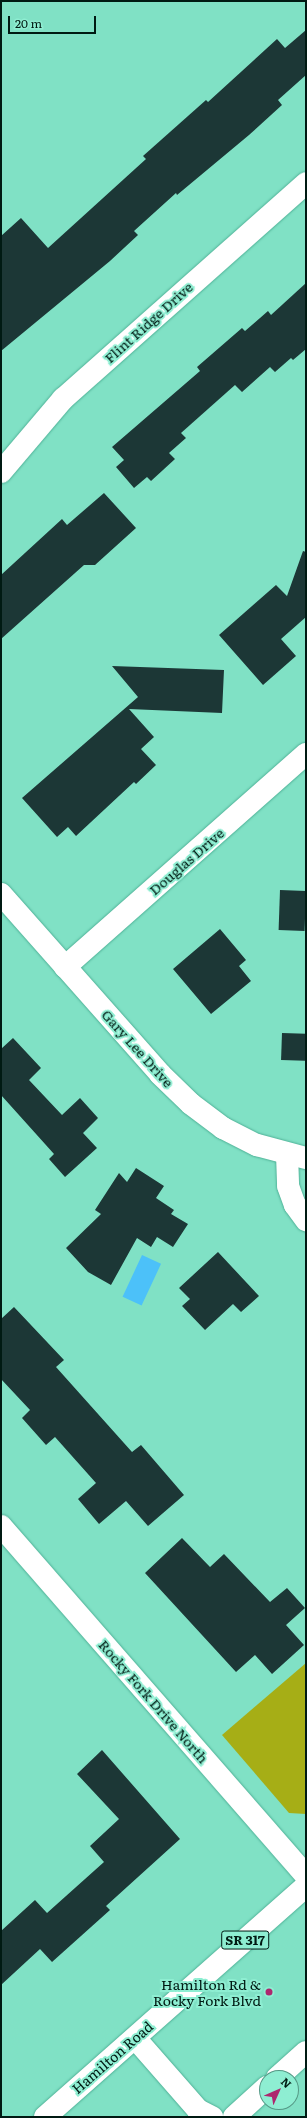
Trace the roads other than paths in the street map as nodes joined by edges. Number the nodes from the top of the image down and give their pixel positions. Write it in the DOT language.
graph roads {
  1 [pos="306,183"];
  2 [pos="1,472"];
  3 [pos="306,754"];
  4 [pos="1,894"];
  5 [pos="65,967"];
  6 [pos="296,1156"];
  7 [pos="306,1220"];
  8 [pos="1,1526"];
  9 [pos="306,1876"];
  10 [pos="306,1886"];
  11 [pos="134,2038"];
  12 [pos="306,2052"];
  13 [pos="286,2070"];
  14 [pos="259,2094"];
  15 [pos="45,2117"];
  16 [pos="212,2117"];
  17 [pos="234,2117"];
  1 -- 2 [label="street, Flint Ridge Drive"];
  3 -- 5 [label="street, Douglas Drive"];
  4 -- 5 [label="street, Gary Lee Drive"];
  5 -- 6 [label="street, Gary Lee Drive"];
  6 -- 7 [label="street"];
  8 -- 9 [label="street, Rocky Fork Drive North"];
  10 -- 11 [label="street, Hamilton Road / SR 317"];
  11 -- 15 [label="street, Hamilton Road / SR 317"];
  11 -- 16 [label="street"];
  12 -- 13 [label="street"];
  14 -- 17 [label="street"];
}
